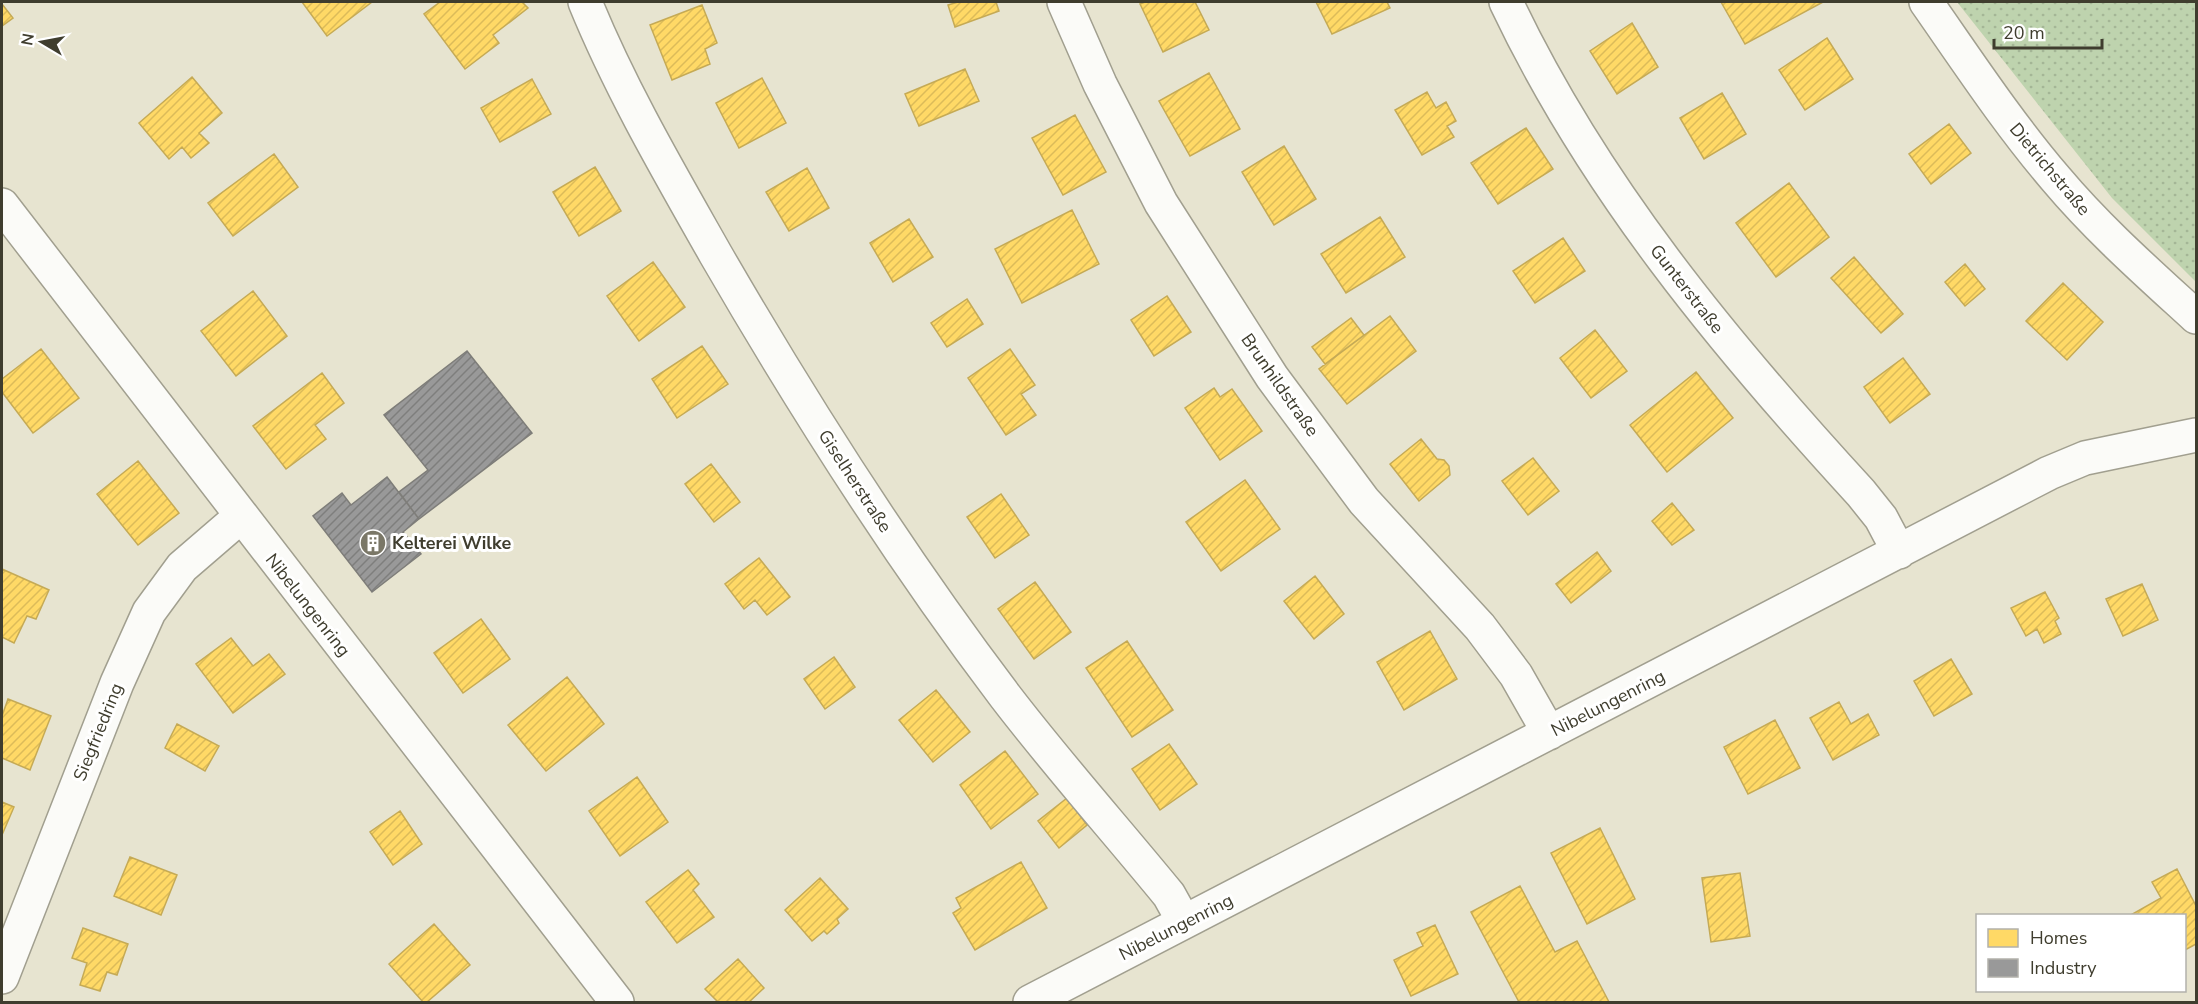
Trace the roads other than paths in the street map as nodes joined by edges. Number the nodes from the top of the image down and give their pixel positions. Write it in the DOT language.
graph roads {
  1 [pos="585,2"];
  2 [pos="1064,2"];
  3 [pos="1506,2"];
  4 [pos="1926,2"];
  5 [pos="2,206"];
  6 [pos="2196,317"];
  7 [pos="2196,435"];
  8 [pos="240,517"];
  9 [pos="1899,552"];
  10 [pos="1550,733"];
  11 [pos="1184,922"];
  12 [pos="2,977"];
  13 [pos="617,1002"];
  14 [pos="1030,1002"];
  1 -- 11 [label="street, Giselherstraße"];
  2 -- 10 [label="street, Brunhildstraße"];
  3 -- 9 [label="street, Gunterstraße"];
  4 -- 6 [label="street, Dietrichstraße"];
  5 -- 8 [label="street, Nibelungenring"];
  7 -- 9 [label="street, Nibelungenring"];
  8 -- 12 [label="street, Siegfriedring"];
  8 -- 13 [label="street, Nibelungenring"];
  9 -- 10 [label="street, Nibelungenring"];
  10 -- 11 [label="street, Nibelungenring"];
  11 -- 14 [label="street, Nibelungenring"];
}
